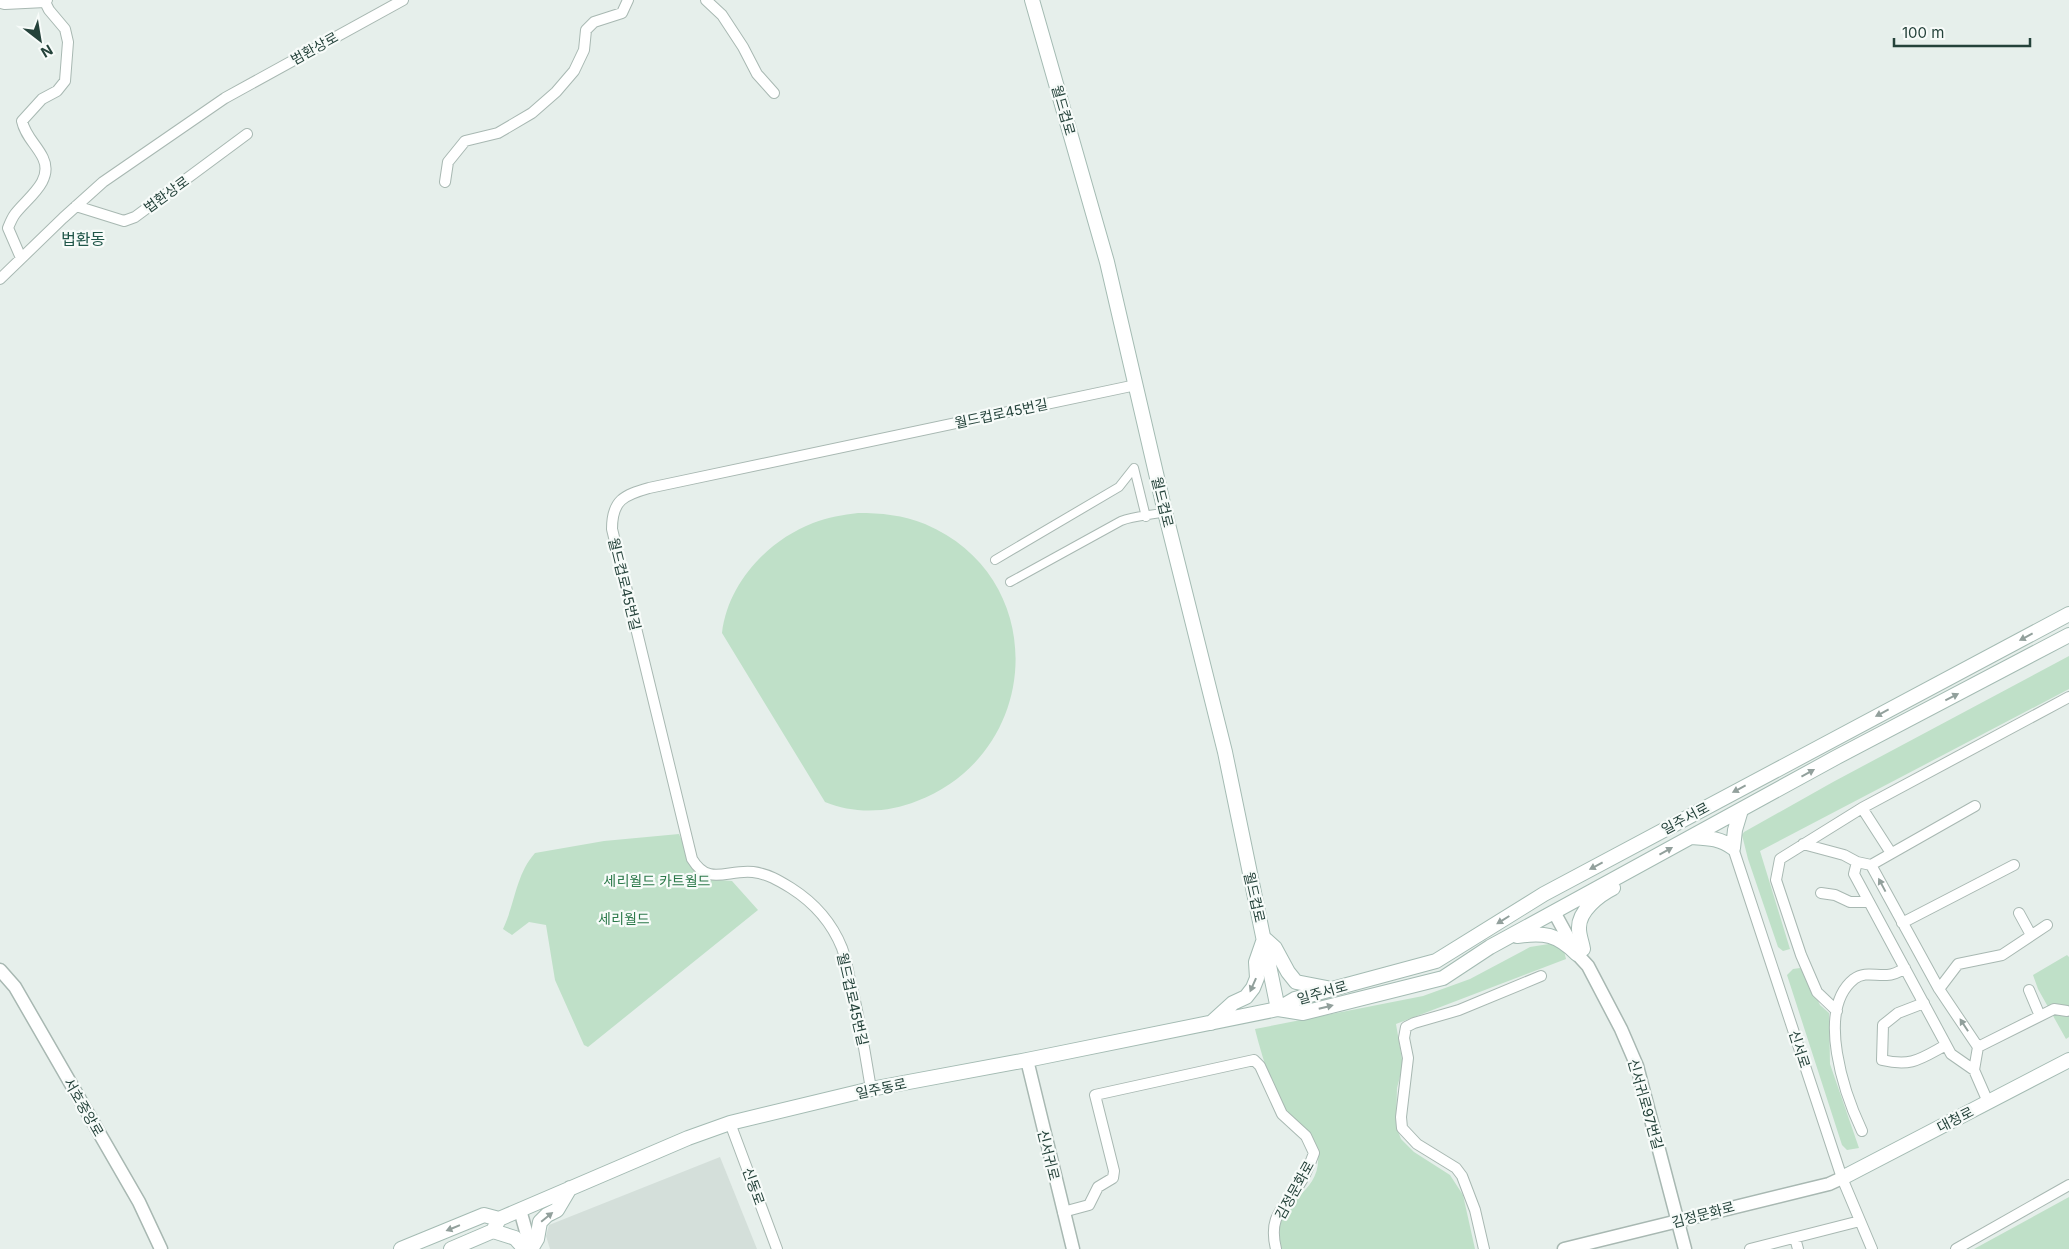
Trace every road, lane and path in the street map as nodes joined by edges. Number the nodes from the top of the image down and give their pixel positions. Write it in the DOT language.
graph roads {
  1 [pos="403,0"];
  2 [pos="628,0"];
  3 [pos="706,0"];
  4 [pos="1032,0"];
  5 [pos="46,1"];
  6 [pos="0,3"];
  7 [pos="774,93"];
  8 [pos="247,134"];
  9 [pos="446,182"];
  10 [pos="76,206"];
  11 [pos="21,258"];
  12 [pos="0,279"];
  13 [pos="1136,385"];
  14 [pos="1165,512"];
  15 [pos="1146,517"];
  16 [pos="995,560"];
  17 [pos="1010,582"];
  18 [pos="2069,614"];
  19 [pos="2069,635"];
  20 [pos="2069,697"];
  21 [pos="1975,806"];
  22 [pos="1862,808"];
  23 [pos="1741,810"];
  24 [pos="1690,837"];
  25 [pos="1803,844"];
  26 [pos="1733,848"];
  27 [pos="1891,853"];
  28 [pos="1857,862"];
  29 [pos="1871,865"];
  30 [pos="2014,865"];
  31 [pos="1636,867"];
  32 [pos="1548,892"];
  33 [pos="1821,893"];
  34 [pos="1869,902"];
  35 [pos="1558,910"];
  36 [pos="2019,913"];
  37 [pos="1902,924"];
  38 [pos="2047,925"];
  39 [pos="2031,935"];
  40 [pos="1264,938"];
  41 [pos="1490,946"];
  42 [pos="1580,951"];
  43 [pos="1905,968"];
  44 [pos="0,970"];
  45 [pos="1541,976"];
  46 [pos="1331,989"];
  47 [pos="1939,989"];
  48 [pos="2029,990"];
  49 [pos="1924,1003"];
  50 [pos="1278,1009"];
  51 [pos="1837,1011"];
  52 [pos="2067,1011"];
  53 [pos="2040,1016"];
  54 [pos="1211,1023"];
  55 [pos="1946,1045"];
  56 [pos="1978,1047"];
  57 [pos="1027,1060"];
  58 [pos="2069,1060"];
  59 [pos="1974,1070"];
  60 [pos="871,1089"];
  61 [pos="1988,1102"];
  62 [pos="730,1123"];
  63 [pos="1862,1131"];
  64 [pos="1842,1178"];
  65 [pos="2069,1185"];
  66 [pos="570,1188"];
  67 [pos="520,1210"];
  68 [pos="1063,1212"];
  69 [pos="1678,1221"];
  70 [pos="1860,1221"];
  71 [pos="496,1225"];
  72 [pos="1795,1238"];
  73 [pos="161,1249"];
  74 [pos="401,1249"];
  75 [pos="451,1249"];
  76 [pos="530,1249"];
  77 [pos="777,1249"];
  78 [pos="1073,1249"];
  79 [pos="1276,1249"];
  80 [pos="1484,1249"];
  81 [pos="1564,1249"];
  82 [pos="1685,1249"];
  83 [pos="1750,1249"];
  84 [pos="1798,1249"];
  85 [pos="1872,1249"];
  86 [pos="1956,1249"];
  1 -- 10 [label="street, 범환상로"];
  2 -- 9 [label="street"];
  3 -- 7 [label="street"];
  4 -- 13 [label="main road, 월드컵로"];
  5 -- 6 [label="street"];
  5 -- 11 [label="street"];
  8 -- 10 [label="street, 법환상로"];
  10 -- 11 [label="street"];
  11 -- 12 [label="street"];
  13 -- 14 [label="main road, 월드컵로"];
  13 -- 60 [label="street, 월드컵로45번길"];
  14 -- 15 [label="street"];
  14 -- 40 [label="main road, 월드컵로"];
  15 -- 16 [label="street"];
  15 -- 17 [label="street"];
  18 -- 32 [label="main road, 일주서로, one-way"];
  23 -- 19 [label="main road, 일주서로, one-way"];
  20 -- 22 [label="street"];
  21 -- 27 [label="street"];
  22 -- 25 [label="street"];
  22 -- 27 [label="street"];
  23 -- 24 [label="main road, 일주서로"];
  23 -- 26 [label="main road"];
  24 -- 26 [label="main road"];
  31 -- 24 [label="main road, 일주서로, one-way"];
  25 -- 28 [label="street"];
  25 -- 51 [label="street"];
  26 -- 64 [label="street, 신서로"];
  27 -- 29 [label="street"];
  28 -- 29 [label="street"];
  28 -- 34 [label="street"];
  37 -- 29 [label="street, one-way"];
  30 -- 37 [label="street"];
  31 -- 35 [label="main road, 일주서로"];
  31 -- 42 [label="main road"];
  32 -- 35 [label="main road"];
  32 -- 46 [label="main road, 일주서로, one-way"];
  33 -- 34 [label="street"];
  34 -- 43 [label="street"];
  35 -- 41 [label="main road, 일주서로"];
  35 -- 42 [label="street, 신서귀로97번길"];
  36 -- 39 [label="street"];
  37 -- 47 [label="street"];
  38 -- 39 [label="street"];
  39 -- 47 [label="street"];
  40 -- 46 [label="main road"];
  40 -- 50 [label="main road, 월드컵로"];
  40 -- 54 [label="main road, one-way"];
  41 -- 42 [label="main road"];
  50 -- 41 [label="main road, 일주서로, one-way"];
  42 -- 69 [label="street, 신서귀로97번길"];
  43 -- 49 [label="street"];
  43 -- 51 [label="street"];
  44 -- 73 [label="street, 서호중앙로"];
  45 -- 80 [label="street"];
  46 -- 50 [label="main road, 일주서로"];
  56 -- 47 [label="street, one-way"];
  48 -- 53 [label="street"];
  49 -- 55 [label="street"];
  49 -- 55 [label="street"];
  50 -- 54 [label="main road, 일주동로"];
  51 -- 63 [label="street"];
  52 -- 53 [label="street"];
  53 -- 56 [label="street"];
  54 -- 57 [label="main road, 일주동로"];
  55 -- 59 [label="street"];
  56 -- 59 [label="street"];
  57 -- 60 [label="main road, 일주동로"];
  57 -- 68 [label="street, 신서귀로"];
  58 -- 61 [label="main road, 대청로"];
  59 -- 61 [label="street"];
  60 -- 62 [label="main road, 일주동로"];
  61 -- 64 [label="main road, 대청로"];
  62 -- 66 [label="main road, 일주동로"];
  62 -- 77 [label="street, 신동로"];
  64 -- 69 [label="street, 김정문화로"];
  64 -- 70 [label="street, 신서로"];
  65 -- 86 [label="street"];
  66 -- 67 [label="main road, 일주동로"];
  76 -- 66 [label="main road, one-way"];
  67 -- 71 [label="main road, 일주동로"];
  67 -- 76 [label="street"];
  68 -- 78 [label="street, 신서귀로"];
  68 -- 79 [label="street, 김정문화로"];
  69 -- 81 [label="street, 김정문화로"];
  69 -- 82 [label="street, 신서귀로97번길"];
  70 -- 72 [label="street"];
  70 -- 85 [label="street, 신서로"];
  71 -- 74 [label="main road, 일주동로, one-way"];
  71 -- 75 [label="main road, 일주동로"];
  71 -- 76 [label="main road"];
  72 -- 83 [label="street"];
  72 -- 84 [label="street"];
}
